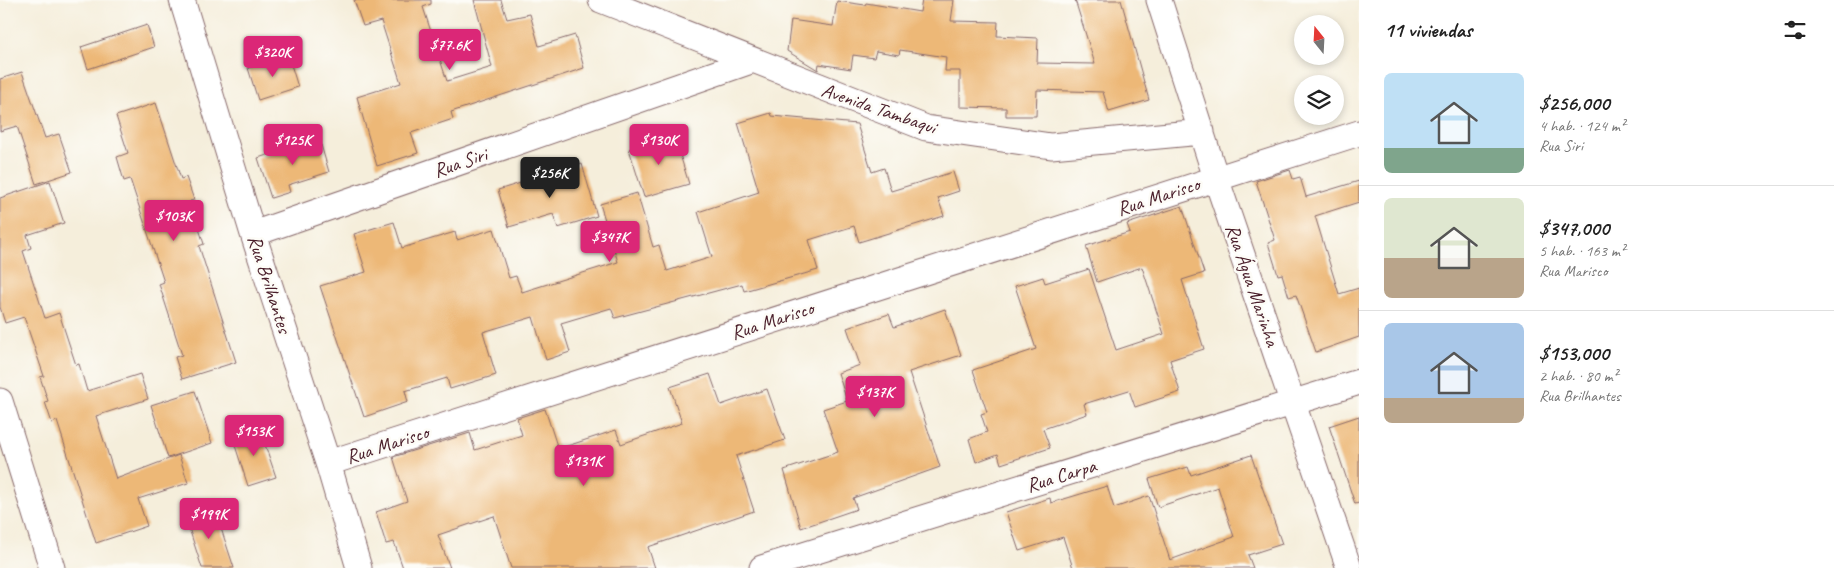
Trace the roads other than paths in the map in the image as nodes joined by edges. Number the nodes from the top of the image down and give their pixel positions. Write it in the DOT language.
graph roads {
  1 [pos="182,0"];
  2 [pos="601,0"];
  3 [pos="1159,0"];
  4 [pos="751,61"];
  5 [pos="1202,132"];
  6 [pos="1359,133"];
  7 [pos="1216,178"];
  8 [pos="253,234"];
  9 [pos="1359,382"];
  10 [pos="0,401"];
  11 [pos="1293,403"];
  12 [pos="328,463"];
  13 [pos="52,568"];
  14 [pos="359,568"];
  15 [pos="762,568"];
  16 [pos="1349,568"];
  1 -- 8 [label="street, Rua Brilhantes"];
  2 -- 4 [label="street, Avenida Tambaqui"];
  3 -- 5 [label="street, Rua Água Marinha"];
  4 -- 5 [label="street, Avenida Tambaqui"];
  4 -- 8 [label="street, Rua Siri"];
  5 -- 7 [label="street, Rua Água Marinha"];
  6 -- 7 [label="street"];
  7 -- 11 [label="street, Rua Água Marinha"];
  7 -- 12 [label="street, Rua Marisco"];
  8 -- 12 [label="street, Rua Brilhantes"];
  9 -- 11 [label="street, Rua Carpa"];
  10 -- 13 [label="street"];
  11 -- 15 [label="street, Rua Carpa"];
  11 -- 16 [label="street, Rua Água Marinha"];
  12 -- 14 [label="street, Rua Brilhantes"];
}
